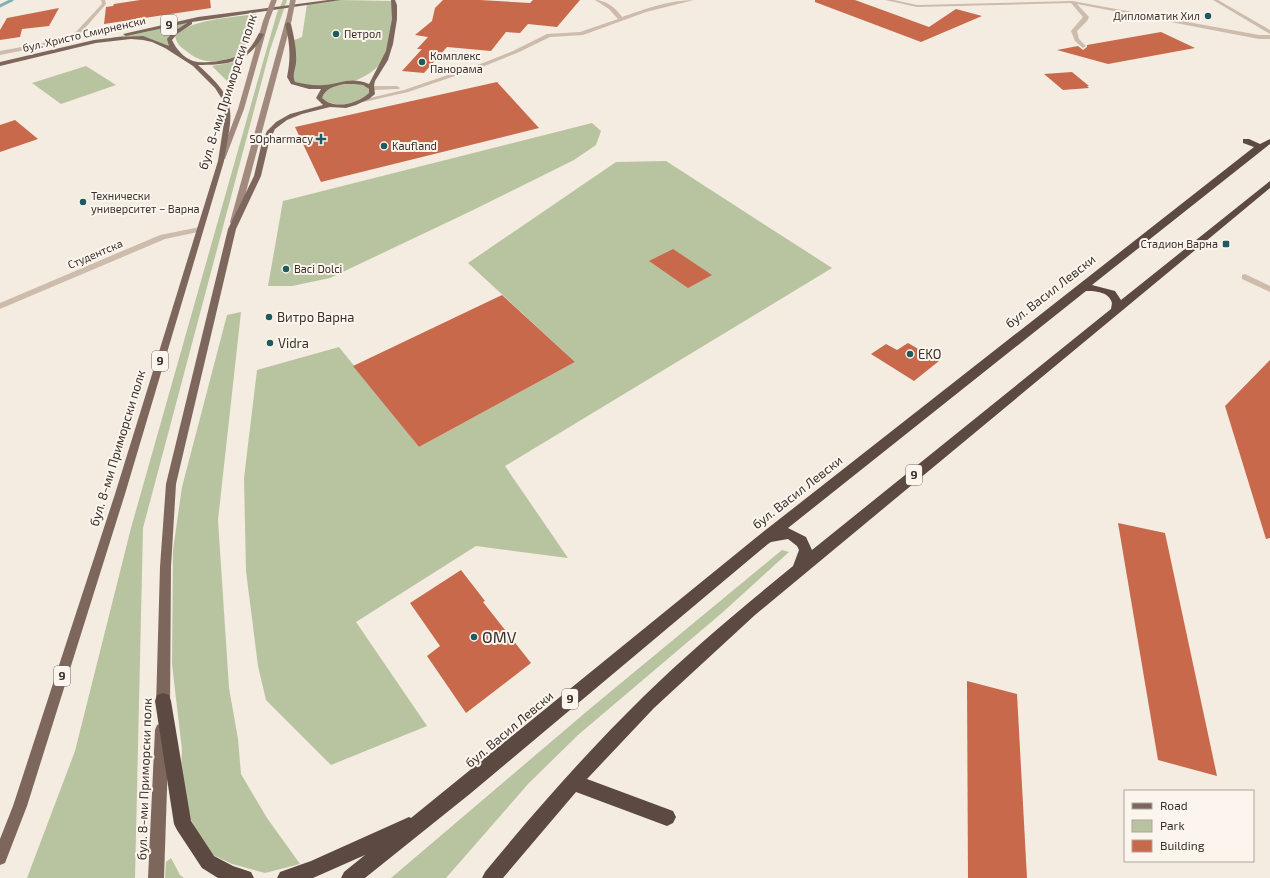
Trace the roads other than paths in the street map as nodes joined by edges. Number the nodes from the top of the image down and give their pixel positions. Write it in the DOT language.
graph roads {
  1 [pos="103,0"];
  2 [pos="274,0"];
  3 [pos="293,0"];
  4 [pos="340,0"];
  5 [pos="392,0"];
  6 [pos="597,0"];
  7 [pos="692,0"];
  8 [pos="887,0"];
  9 [pos="1215,0"];
  10 [pos="1072,2"];
  11 [pos="198,19"];
  12 [pos="621,19"];
  13 [pos="289,22"];
  14 [pos="160,26"];
  15 [pos="147,29"];
  16 [pos="1270,32"];
  17 [pos="261,34"];
  18 [pos="1270,37"];
  19 [pos="171,38"];
  20 [pos="94,42"];
  21 [pos="159,42"];
  22 [pos="1083,46"];
  23 [pos="174,50"];
  24 [pos="0,53"];
  25 [pos="191,63"];
  26 [pos="0,64"];
  27 [pos="379,67"];
  28 [pos="370,74"];
  29 [pos="363,78"];
  30 [pos="349,82"];
  31 [pos="328,87"];
  32 [pos="371,87"];
  33 [pos="415,87"];
  34 [pos="364,100"];
  35 [pos="330,105"];
  36 [pos="1246,141"];
  37 [pos="1265,144"];
  38 [pos="221,161"];
  39 [pos="1270,184"];
  40 [pos="200,229"];
  41 [pos="232,229"];
  42 [pos="1245,277"];
  43 [pos="1080,288"];
  44 [pos="1270,289"];
  45 [pos="0,306"];
  46 [pos="1116,309"];
  47 [pos="763,540"];
  48 [pos="797,571"];
  49 [pos="163,701"];
  50 [pos="574,783"];
  51 [pos="667,817"];
  52 [pos="425,819"];
  53 [pos="384,852"];
  54 [pos="0,858"];
  55 [pos="156,878"];
  56 [pos="245,878"];
  57 [pos="286,878"];
  58 [pos="350,878"];
  59 [pos="357,878"];
  60 [pos="491,878"];
  1 -- 24 [label="street"];
  2 -- 17 [label="main road, бул. 8-ми Приморски полк, bridge"];
  3 -- 13 [label="main road, бул. 8-ми Приморски полк, bridge"];
  4 -- 11 [label="main road, бул. Христо Смирненски / 9"];
  5 -- 27 [label="main road"];
  6 -- 12 [label="street"];
  7 -- 12 [label="street"];
  8 -- 10 [label="street"];
  9 -- 16 [label="street"];
  10 -- 18 [label="street"];
  10 -- 22 [label="street"];
  11 -- 14 [label="main road, бул. Христо Смирненски / 9"];
  11 -- 19 [label="main road"];
  12 -- 33 [label="street"];
  13 -- 31 [label="main road"];
  13 -- 41 [label="main road, бул. 8-ми Приморски полк"];
  14 -- 15 [label="main road, бул. Христо Смирненски / 9"];
  14 -- 19 [label="main road"];
  15 -- 20 [label="main road, бул. Христо Смирненски / 9"];
  15 -- 21 [label="main road"];
  17 -- 25 [label="main road"];
  17 -- 38 [label="main road, бул. 8-ми Приморски полк"];
  19 -- 23 [label="main road"];
  20 -- 21 [label="main road, 9"];
  20 -- 26 [label="main road, бул. Христо Смирненски / 9"];
  21 -- 23 [label="main road, 9"];
  23 -- 25 [label="main road, 9"];
  25 -- 38 [label="main road, 9"];
  27 -- 28 [label="main road"];
  27 -- 32 [label="main road"];
  29 -- 30 [label="main road"];
  30 -- 31 [label="main road"];
  30 -- 32 [label="main road"];
  31 -- 35 [label="main road"];
  32 -- 33 [label="street"];
  32 -- 34 [label="main road"];
  33 -- 34 [label="street"];
  34 -- 35 [label="main road"];
  35 -- 41 [label="main road"];
  36 -- 37 [label="highway"];
  37 -- 43 [label="highway, бул. Васил Левски / 9"];
  38 -- 40 [label="main road, бул. 8-ми Приморски полк / 9"];
  39 -- 46 [label="highway, 9"];
  40 -- 45 [label="street, Студентска"];
  40 -- 54 [label="main road, бул. 8-ми Приморски полк / 9"];
  41 -- 49 [label="main road, бул. 8-ми Приморски полк"];
  42 -- 44 [label="street"];
  43 -- 46 [label="highway"];
  43 -- 47 [label="highway, бул. Васил Левски / 9"];
  46 -- 48 [label="highway, 9"];
  47 -- 48 [label="highway"];
  47 -- 52 [label="highway, бул. Васил Левски / 9"];
  48 -- 50 [label="highway, 9"];
  49 -- 55 [label="main road, бул. 8-ми Приморски полк"];
  49 -- 56 [label="highway"];
  50 -- 51 [label="highway"];
  50 -- 60 [label="highway, 9"];
  52 -- 53 [label="highway, бул. Васил Левски"];
  52 -- 57 [label="highway, 9"];
  53 -- 58 [label="highway, бул. Васил Левски"];
  53 -- 59 [label="highway"];
}
